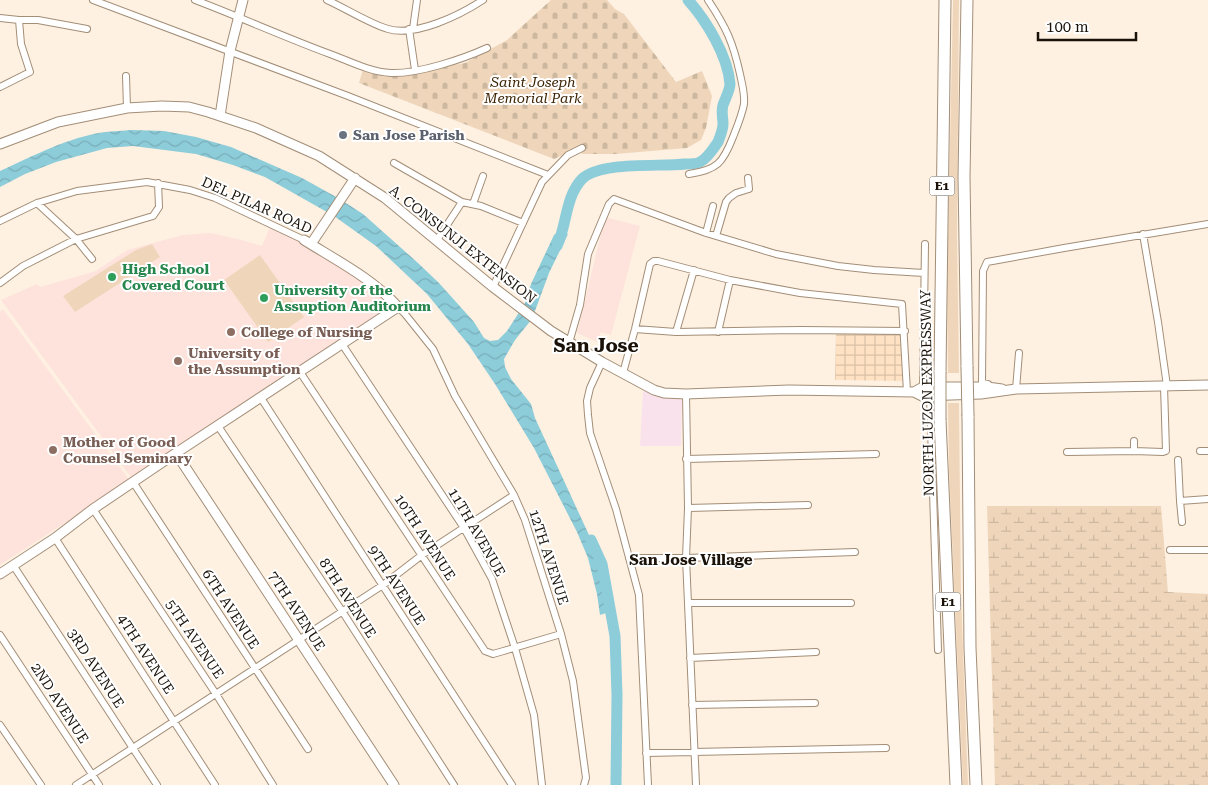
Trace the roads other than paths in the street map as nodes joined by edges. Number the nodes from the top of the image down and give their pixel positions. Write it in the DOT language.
graph roads {
  1 [pos="93,0"];
  2 [pos="195,0"];
  3 [pos="242,0"];
  4 [pos="327,0"];
  5 [pos="417,0"];
  6 [pos="483,0"];
  7 [pos="708,0"];
  8 [pos="945,0"];
  9 [pos="967,0"];
  10 [pos="238,16"];
  11 [pos="0,18"];
  12 [pos="19,20"];
  13 [pos="87,29"];
  14 [pos="411,29"];
  15 [pos="487,48"];
  16 [pos="230,51"];
  17 [pos="415,70"];
  18 [pos="126,76"];
  19 [pos="0,87"];
  20 [pos="127,108"];
  21 [pos="220,116"];
  22 [pos="0,144"];
  23 [pos="582,148"];
  24 [pos="394,163"];
  25 [pos="689,174"];
  26 [pos="548,175"];
  27 [pos="483,176"];
  28 [pos="355,178"];
  29 [pos="748,178"];
  30 [pos="158,183"];
  31 [pos="462,202"];
  32 [pos="37,203"];
  33 [pos="473,204"];
  34 [pos="713,206"];
  35 [pos="0,221"];
  36 [pos="523,223"];
  37 [pos="1208,224"];
  38 [pos="706,233"];
  39 [pos="1143,234"];
  40 [pos="716,236"];
  41 [pos="76,239"];
  42 [pos="437,240"];
  43 [pos="308,242"];
  44 [pos="925,244"];
  45 [pos="92,259"];
  46 [pos="694,270"];
  47 [pos="924,273"];
  48 [pos="730,280"];
  49 [pos="0,284"];
  50 [pos="493,287"];
  51 [pos="398,307"];
  52 [pos="636,329"];
  53 [pos="905,331"];
  54 [pos="676,332"];
  55 [pos="718,332"];
  56 [pos="570,343"];
  57 [pos="342,344"];
  58 [pos="1019,353"];
  59 [pos="602,362"];
  60 [pos="300,372"];
  61 [pos="623,373"];
  62 [pos="1208,385"];
  63 [pos="1165,386"];
  64 [pos="923,387"];
  65 [pos="1012,389"];
  66 [pos="910,392"];
  67 [pos="686,394"];
  68 [pos="930,396"];
  69 [pos="261,398"];
  70 [pos="218,426"];
  71 [pos="1134,441"];
  72 [pos="1134,451"];
  73 [pos="1200,451"];
  74 [pos="1208,451"];
  75 [pos="1068,452"];
  76 [pos="176,453"];
  77 [pos="876,454"];
  78 [pos="686,459"];
  79 [pos="1178,460"];
  80 [pos="133,482"];
  81 [pos="514,495"];
  82 [pos="1208,499"];
  83 [pos="1180,501"];
  84 [pos="808,505"];
  85 [pos="688,508"];
  86 [pos="93,509"];
  87 [pos="1182,522"];
  88 [pos="464,528"];
  89 [pos="55,538"];
  90 [pos="1170,550"];
  91 [pos="1208,550"];
  92 [pos="855,552"];
  93 [pos="422,556"];
  94 [pos="629,558"];
  95 [pos="686,558"];
  96 [pos="13,565"];
  97 [pos="0,574"];
  98 [pos="383,585"];
  99 [pos="688,603"];
  100 [pos="851,603"];
  101 [pos="342,611"];
  102 [pos="561,634"];
  103 [pos="0,635"];
  104 [pos="299,639"];
  105 [pos="515,648"];
  106 [pos="938,650"];
  107 [pos="816,652"];
  108 [pos="690,658"];
  109 [pos="255,668"];
  110 [pos="216,694"];
  111 [pos="815,703"];
  112 [pos="692,704"];
  113 [pos="175,721"];
  114 [pos="0,725"];
  115 [pos="133,747"];
  116 [pos="886,748"];
  117 [pos="308,749"];
  118 [pos="646,753"];
  119 [pos="694,753"];
  120 [pos="92,775"];
  121 [pos="42,785"];
  122 [pos="76,785"];
  123 [pos="99,785"];
  124 [pos="157,785"];
  125 [pos="215,785"];
  126 [pos="273,785"];
  127 [pos="394,785"];
  128 [pos="454,785"];
  129 [pos="512,785"];
  130 [pos="542,785"];
  131 [pos="584,785"];
  132 [pos="648,785"];
  133 [pos="696,785"];
  134 [pos="956,785"];
  135 [pos="976,785"];
  1 -- 16 [label="street"];
  2 -- 10 [label="street"];
  3 -- 10 [label="main road"];
  4 -- 14 [label="street"];
  5 -- 14 [label="street"];
  6 -- 14 [label="street"];
  7 -- 25 [label="street"];
  8 -- 134 [label="highway, NORTH LUZON EXPRESSWAY / E1, bridge"];
  9 -- 135 [label="highway, E1, bridge"];
  10 -- 16 [label="main road"];
  10 -- 17 [label="street"];
  11 -- 12 [label="street"];
  12 -- 13 [label="street"];
  12 -- 19 [label="street"];
  14 -- 17 [label="street"];
  15 -- 17 [label="street"];
  16 -- 21 [label="main road"];
  16 -- 26 [label="street"];
  18 -- 20 [label="street"];
  20 -- 21 [label="main road, A. CONSUNJI EXTENSION"];
  20 -- 22 [label="main road, A. CONSUNJI EXTENSION"];
  21 -- 28 [label="main road, A. CONSUNJI EXTENSION"];
  23 -- 26 [label="street"];
  24 -- 31 [label="street"];
  26 -- 36 [label="street"];
  27 -- 33 [label="street"];
  28 -- 42 [label="main road, A. CONSUNJI EXTENSION"];
  28 -- 43 [label="main road"];
  29 -- 40 [label="street"];
  30 -- 32 [label="street, DEL PILAR ROAD"];
  30 -- 41 [label="street"];
  30 -- 43 [label="street, DEL PILAR ROAD"];
  31 -- 33 [label="street"];
  31 -- 42 [label="street"];
  32 -- 35 [label="street, DEL PILAR ROAD"];
  32 -- 41 [label="street"];
  33 -- 36 [label="street"];
  34 -- 38 [label="street"];
  36 -- 50 [label="street"];
  37 -- 39 [label="street"];
  38 -- 40 [label="street"];
  38 -- 56 [label="street"];
  39 -- 63 [label="street"];
  39 -- 65 [label="street"];
  40 -- 47 [label="street"];
  41 -- 45 [label="street"];
  41 -- 49 [label="street"];
  42 -- 50 [label="main road, A. CONSUNJI EXTENSION"];
  43 -- 51 [label="main road, DEL PILAR ROAD"];
  44 -- 47 [label="street"];
  46 -- 48 [label="street"];
  46 -- 52 [label="street"];
  46 -- 54 [label="street"];
  47 -- 64 [label="street"];
  48 -- 53 [label="street"];
  48 -- 55 [label="street"];
  50 -- 56 [label="main road, A. CONSUNJI EXTENSION"];
  51 -- 57 [label="main road"];
  51 -- 81 [label="street, 12TH AVENUE"];
  52 -- 54 [label="street"];
  52 -- 61 [label="street"];
  53 -- 55 [label="street"];
  53 -- 66 [label="street"];
  54 -- 55 [label="street"];
  56 -- 59 [label="main road, A. CONSUNJI EXTENSION"];
  57 -- 60 [label="main road"];
  57 -- 88 [label="street, 11TH AVENUE"];
  58 -- 65 [label="street"];
  59 -- 61 [label="main road, A. CONSUNJI EXTENSION"];
  59 -- 94 [label="street"];
  60 -- 69 [label="main road"];
  60 -- 93 [label="street, 10TH AVENUE"];
  61 -- 67 [label="main road, A. CONSUNJI EXTENSION"];
  62 -- 63 [label="main road"];
  63 -- 65 [label="main road"];
  63 -- 72 [label="street"];
  64 -- 65 [label="main road"];
  64 -- 66 [label="main road"];
  65 -- 68 [label="main road, A. CONSUNJI EXTENSION"];
  66 -- 67 [label="main road, A. CONSUNJI EXTENSION"];
  66 -- 68 [label="main road, A. CONSUNJI EXTENSION"];
  67 -- 78 [label="street"];
  68 -- 106 [label="street"];
  69 -- 70 [label="main road"];
  69 -- 98 [label="street, 9TH AVENUE"];
  70 -- 76 [label="main road"];
  70 -- 101 [label="street, 8TH AVENUE"];
  71 -- 72 [label="street"];
  72 -- 75 [label="street"];
  73 -- 74 [label="street"];
  76 -- 80 [label="main road"];
  76 -- 104 [label="main road, 7TH AVENUE"];
  77 -- 78 [label="street"];
  78 -- 85 [label="street"];
  79 -- 83 [label="street"];
  80 -- 86 [label="main road"];
  80 -- 109 [label="street, 6TH AVENUE"];
  81 -- 88 [label="street"];
  81 -- 102 [label="street, 12TH AVENUE"];
  82 -- 83 [label="street"];
  83 -- 87 [label="street"];
  84 -- 85 [label="street"];
  85 -- 95 [label="street"];
  86 -- 89 [label="main road"];
  86 -- 110 [label="street, 5TH AVENUE"];
  88 -- 93 [label="street"];
  88 -- 105 [label="street, 11TH AVENUE"];
  89 -- 96 [label="main road"];
  89 -- 113 [label="street, 4TH AVENUE"];
  90 -- 91 [label="street"];
  92 -- 95 [label="street"];
  93 -- 98 [label="street"];
  93 -- 105 [label="street, 10TH AVENUE"];
  94 -- 95 [label="street"];
  94 -- 118 [label="street"];
  95 -- 99 [label="street"];
  96 -- 97 [label="main road"];
  96 -- 115 [label="street, 3RD AVENUE"];
  98 -- 101 [label="street"];
  98 -- 129 [label="street, 9TH AVENUE"];
  99 -- 100 [label="street"];
  99 -- 108 [label="street"];
  101 -- 104 [label="street"];
  101 -- 128 [label="street, 8TH AVENUE"];
  102 -- 105 [label="street, 10TH AVENUE"];
  102 -- 131 [label="street, 12TH AVENUE"];
  103 -- 120 [label="street, 2ND AVENUE"];
  104 -- 109 [label="street"];
  104 -- 127 [label="main road, 7TH AVENUE"];
  105 -- 130 [label="street, 11TH AVENUE"];
  107 -- 108 [label="street"];
  108 -- 112 [label="street"];
  109 -- 110 [label="street"];
  109 -- 117 [label="street, 6TH AVENUE"];
  110 -- 113 [label="street"];
  110 -- 126 [label="street, 5TH AVENUE"];
  111 -- 112 [label="street"];
  112 -- 119 [label="street"];
  113 -- 115 [label="street"];
  113 -- 125 [label="street, 4TH AVENUE"];
  114 -- 121 [label="street"];
  115 -- 120 [label="street"];
  115 -- 124 [label="street, 3RD AVENUE"];
  116 -- 119 [label="street"];
  118 -- 119 [label="street"];
  118 -- 132 [label="street"];
  119 -- 133 [label="street"];
  120 -- 122 [label="street"];
  120 -- 123 [label="street, 2ND AVENUE"];
}
